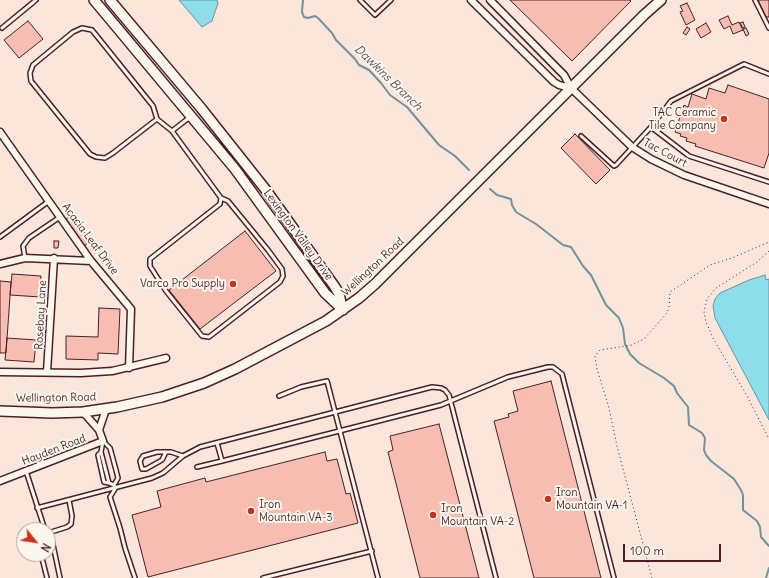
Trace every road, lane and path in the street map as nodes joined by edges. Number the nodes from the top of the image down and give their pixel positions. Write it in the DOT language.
graph roads {
  1 [pos="36,0"];
  2 [pos="94,0"];
  3 [pos="110,0"];
  4 [pos="360,0"];
  5 [pos="391,0"];
  6 [pos="472,0"];
  7 [pos="490,0"];
  8 [pos="661,0"];
  9 [pos="755,0"];
  10 [pos="2,28"];
  11 [pos="769,28"];
  12 [pos="769,74"];
  13 [pos="570,88"];
  14 [pos="201,108"];
  15 [pos="191,116"];
  16 [pos="157,119"];
  17 [pos="651,127"];
  18 [pos="172,131"];
  19 [pos="0,132"];
  20 [pos="581,136"];
  21 [pos="632,146"];
  22 [pos="769,182"];
  23 [pos="221,198"];
  24 [pos="49,201"];
  25 [pos="769,204"];
  26 [pos="60,217"];
  27 [pos="0,237"];
  28 [pos="769,242"];
  29 [pos="769,251"];
  30 [pos="25,258"];
  31 [pos="54,258"];
  32 [pos="91,261"];
  33 [pos="0,264"];
  34 [pos="343,310"];
  35 [pos="166,358"];
  36 [pos="129,368"];
  37 [pos="0,372"];
  38 [pos="47,372"];
  39 [pos="279,396"];
  40 [pos="451,402"];
  41 [pos="106,409"];
  42 [pos="0,411"];
  43 [pos="83,412"];
  44 [pos="336,413"];
  45 [pos="99,430"];
  46 [pos="340,431"];
  47 [pos="769,439"];
  48 [pos="103,441"];
  49 [pos="217,443"];
  50 [pos="166,452"];
  51 [pos="183,456"];
  52 [pos="222,461"];
  53 [pos="197,467"];
  54 [pos="26,471"];
  55 [pos="0,481"];
  56 [pos="115,487"];
  57 [pos="69,500"];
  58 [pos="38,508"];
  59 [pos="42,522"];
  60 [pos="56,531"];
  61 [pos="372,551"];
  62 [pos="56,559"];
  63 [pos="44,562"];
  64 [pos="47,578"];
  65 [pos="60,578"];
  66 [pos="135,578"];
  67 [pos="263,578"];
  68 [pos="378,578"];
  69 [pos="496,578"];
  70 [pos="614,578"];
  71 [pos="652,578"];
  1 -- 10 [label="lane"];
  2 -- 15 [label="main road, Lexington Valley Drive"];
  3 -- 14 [label="main road, Lexington Valley Drive"];
  4 -- 5 [label="lane"];
  6 -- 13 [label="street"];
  7 -- 13 [label="street"];
  8 -- 13 [label="main road, Wellington Road"];
  9 -- 11 [label="lane"];
  12 -- 17 [label="lane"];
  13 -- 21 [label="street, Tac Court"];
  13 -- 34 [label="main road, Wellington Road"];
  14 -- 15 [label="main road"];
  14 -- 34 [label="main road, Lexington Valley Drive"];
  15 -- 18 [label="lane"];
  15 -- 34 [label="main road, Lexington Valley Drive"];
  16 -- 16 [label="lane"];
  16 -- 18 [label="lane"];
  17 -- 21 [label="lane"];
  17 -- 22 [label="lane"];
  18 -- 23 [label="lane"];
  19 -- 24 [label="street, Acacia Leaf Drive"];
  20 -- 21 [label="lane"];
  21 -- 25 [label="street, Tac Court"];
  23 -- 23 [label="lane"];
  24 -- 26 [label="street, Acacia Leaf Drive"];
  24 -- 27 [label="lane"];
  26 -- 30 [label="lane"];
  26 -- 32 [label="street, Acacia Leaf Drive"];
  28 -- 71 [label="path"];
  29 -- 47 [label="path"];
  30 -- 31 [label="street"];
  30 -- 33 [label="street"];
  31 -- 32 [label="street"];
  31 -- 38 [label="street, Rosebay Lane"];
  32 -- 36 [label="street, Acacia Leaf Drive"];
  34 -- 41 [label="main road, Wellington Road"];
  35 -- 36 [label="street"];
  36 -- 38 [label="street"];
  37 -- 38 [label="street"];
  39 -- 44 [label="lane"];
  40 -- 44 [label="lane"];
  40 -- 46 [label="lane"];
  40 -- 69 [label="lane"];
  40 -- 70 [label="lane"];
  41 -- 43 [label="main road, Wellington Road"];
  41 -- 45 [label="street, Hayden Road"];
  42 -- 43 [label="main road, Wellington Road"];
  43 -- 45 [label="street, Hayden Road"];
  44 -- 46 [label="lane"];
  44 -- 49 [label="lane"];
  45 -- 48 [label="street, Hayden Road"];
  46 -- 52 [label="lane"];
  46 -- 61 [label="lane"];
  48 -- 54 [label="street, Hayden Road"];
  48 -- 56 [label="lane"];
  48 -- 56 [label="lane"];
  49 -- 51 [label="lane"];
  49 -- 52 [label="lane"];
  50 -- 50 [label="lane"];
  50 -- 51 [label="lane"];
  51 -- 56 [label="lane"];
  52 -- 53 [label="lane"];
  54 -- 55 [label="street, Hayden Road"];
  54 -- 58 [label="lane"];
  56 -- 57 [label="lane"];
  56 -- 66 [label="lane"];
  57 -- 58 [label="lane"];
  57 -- 60 [label="lane"];
  58 -- 59 [label="lane"];
  61 -- 67 [label="lane"];
  61 -- 68 [label="lane"];
  62 -- 65 [label="lane"];
  63 -- 64 [label="lane"];
}
